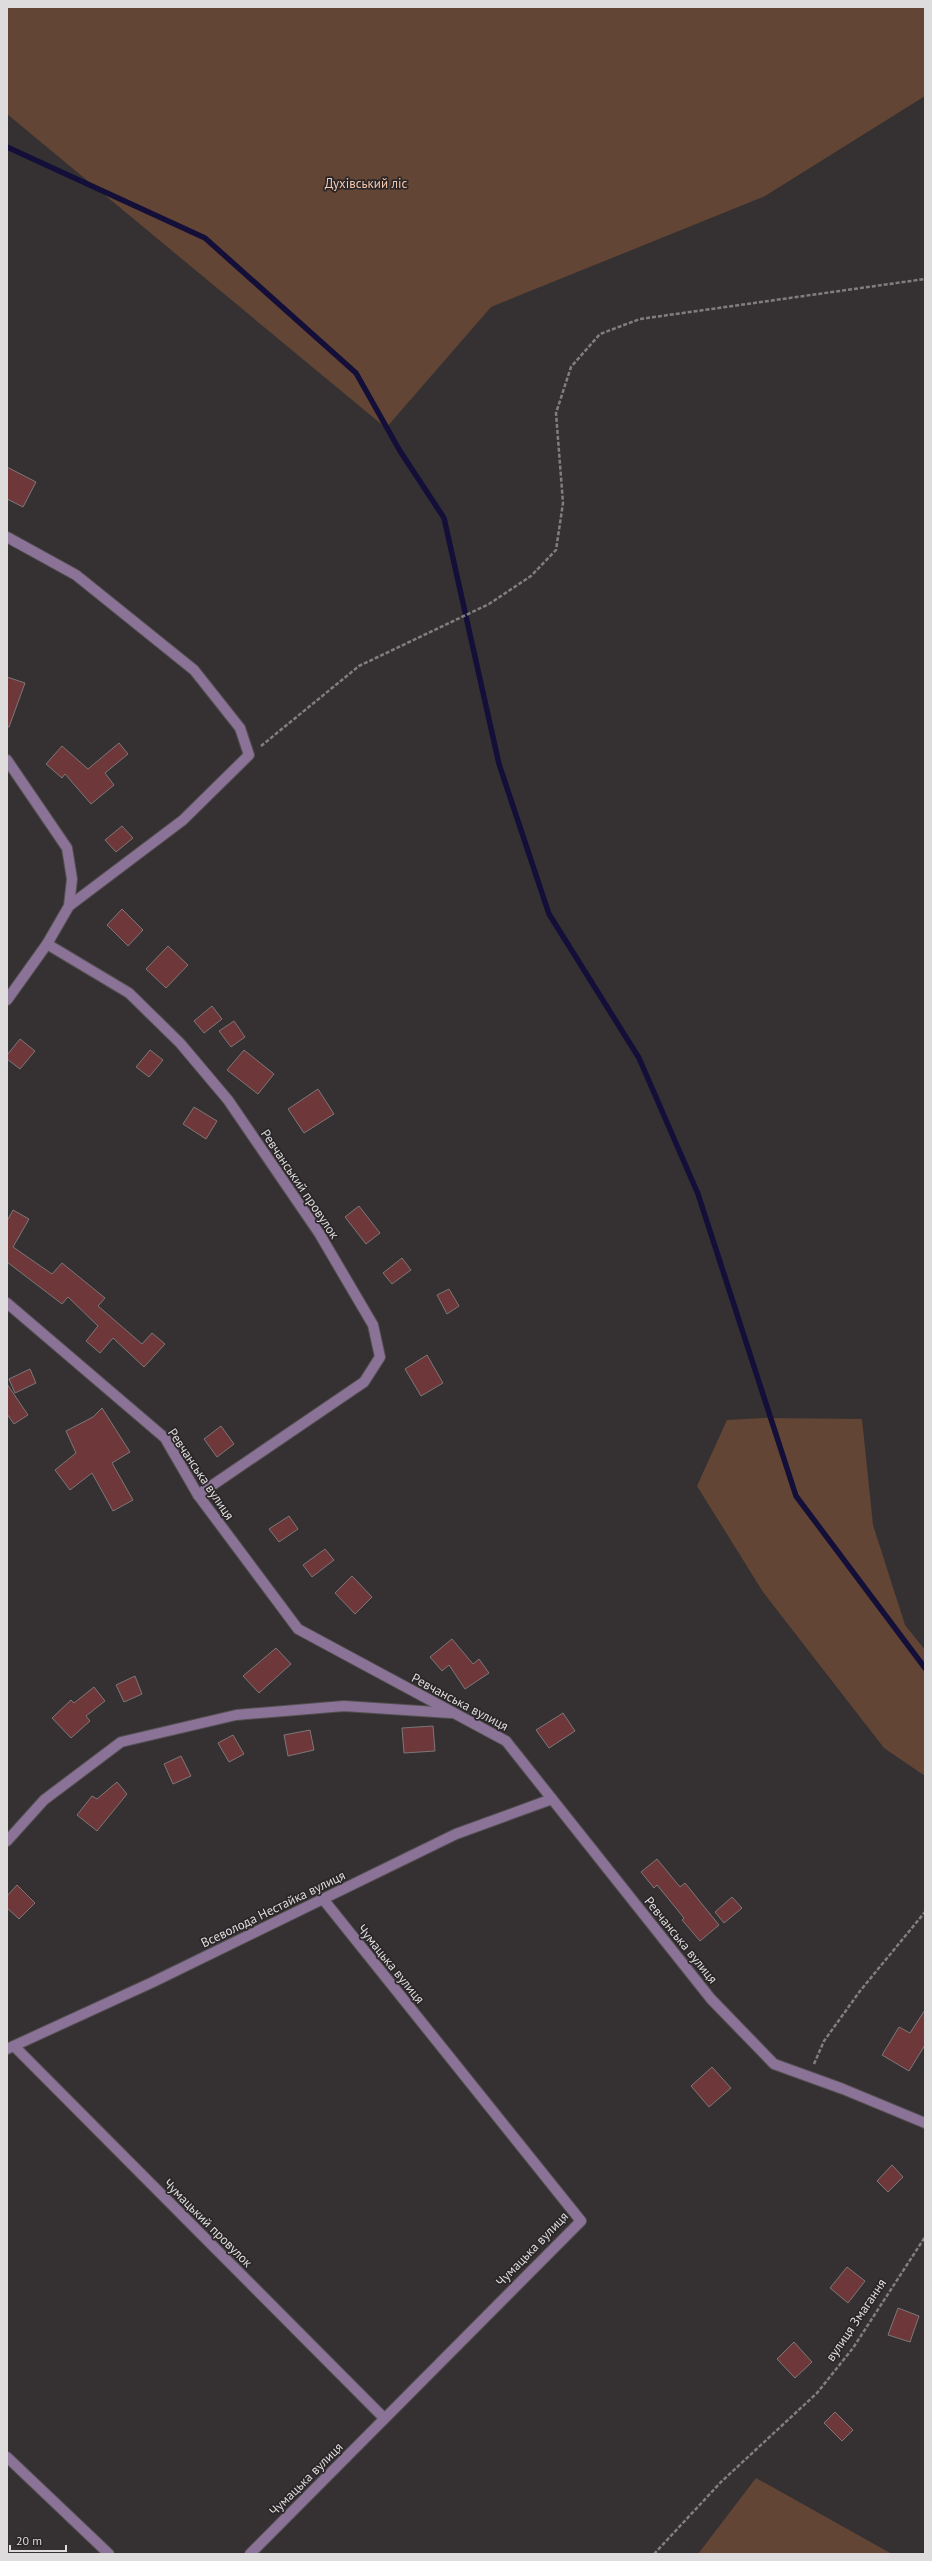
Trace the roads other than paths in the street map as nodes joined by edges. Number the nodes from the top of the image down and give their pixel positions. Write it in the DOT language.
graph roads {
  1 [pos="7,537"];
  2 [pos="7,760"];
  3 [pos="69,906"];
  4 [pos="47,944"];
  5 [pos="7,1000"];
  6 [pos="7,1303"];
  7 [pos="198,1495"];
  8 [pos="455,1714"];
  9 [pos="552,1800"];
  10 [pos="7,1841"];
  11 [pos="323,1899"];
  12 [pos="10,2047"];
  13 [pos="925,2123"];
  14 [pos="384,2418"];
  15 [pos="7,2457"];
  16 [pos="109,2554"];
  17 [pos="250,2554"];
  1 -- 3 [label="street"];
  2 -- 3 [label="street"];
  3 -- 4 [label="street"];
  4 -- 5 [label="street"];
  4 -- 7 [label="street, Ревчанський провулок"];
  6 -- 7 [label="street, Ревчанська вулиця"];
  7 -- 8 [label="street, Ревчанська вулиця"];
  8 -- 9 [label="street, Ревчанська вулиця"];
  8 -- 10 [label="street"];
  9 -- 11 [label="street, Всеволода Нестайка вулиця"];
  9 -- 13 [label="street, Ревчанська вулиця"];
  11 -- 12 [label="street, Всеволода Нестайка вулиця"];
  11 -- 14 [label="street, Чумацька вулиця"];
  12 -- 14 [label="street, Чумацький провулок"];
  14 -- 17 [label="street, Чумацька вулиця"];
  15 -- 16 [label="street"];
}
